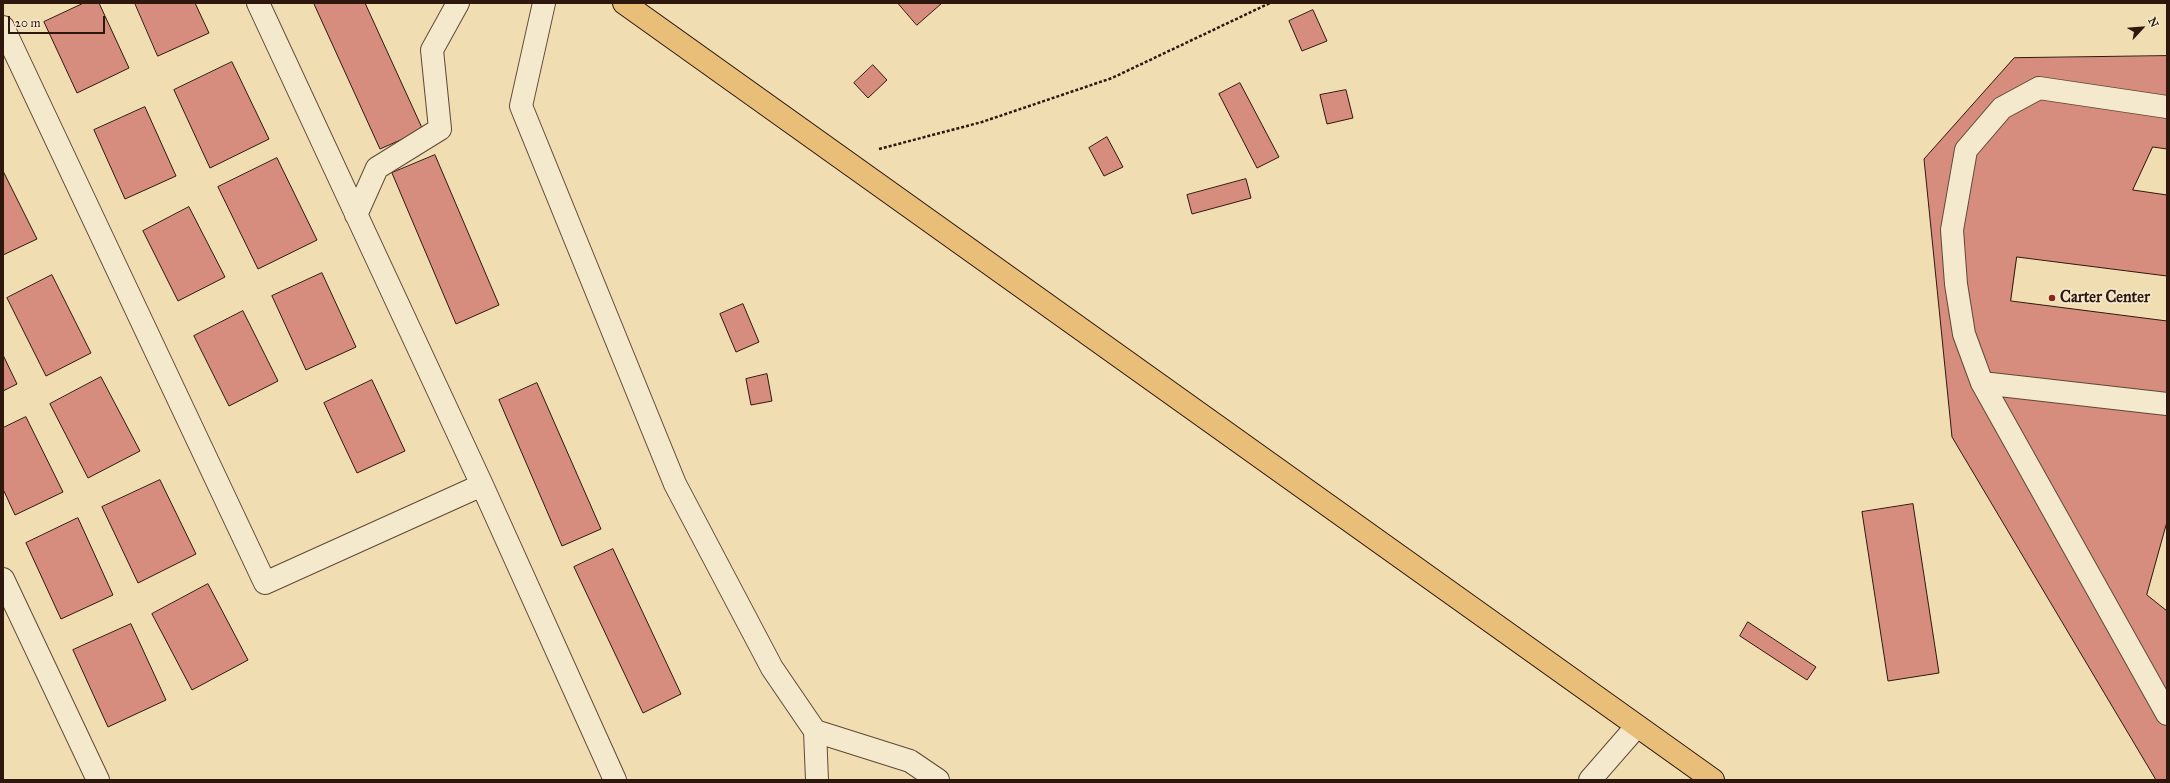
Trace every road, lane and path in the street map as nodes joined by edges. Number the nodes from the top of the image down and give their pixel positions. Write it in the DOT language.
graph roads {
  1 [pos="258,3"];
  2 [pos="458,3"];
  3 [pos="544,3"];
  4 [pos="624,3"];
  5 [pos="1270,3"];
  6 [pos="3,27"];
  7 [pos="2167,107"];
  8 [pos="842,159"];
  9 [pos="356,215"];
  10 [pos="1982,383"];
  11 [pos="2167,404"];
  12 [pos="482,485"];
  13 [pos="3,579"];
  14 [pos="2167,714"];
  15 [pos="1637,726"];
  16 [pos="815,731"];
  17 [pos="98,780"];
  18 [pos="615,780"];
  19 [pos="817,780"];
  20 [pos="938,780"];
  21 [pos="1590,780"];
  22 [pos="1713,780"];
  1 -- 9 [label="street"];
  2 -- 9 [label="street"];
  3 -- 16 [label="street"];
  4 -- 8 [label="main road"];
  5 -- 8 [label="path"];
  6 -- 12 [label="street"];
  7 -- 10 [label="street"];
  8 -- 15 [label="main road"];
  9 -- 12 [label="street"];
  10 -- 11 [label="street"];
  10 -- 14 [label="street"];
  12 -- 18 [label="street"];
  13 -- 17 [label="street"];
  15 -- 21 [label="street"];
  15 -- 22 [label="main road"];
  16 -- 19 [label="street"];
  16 -- 20 [label="street"];
}
